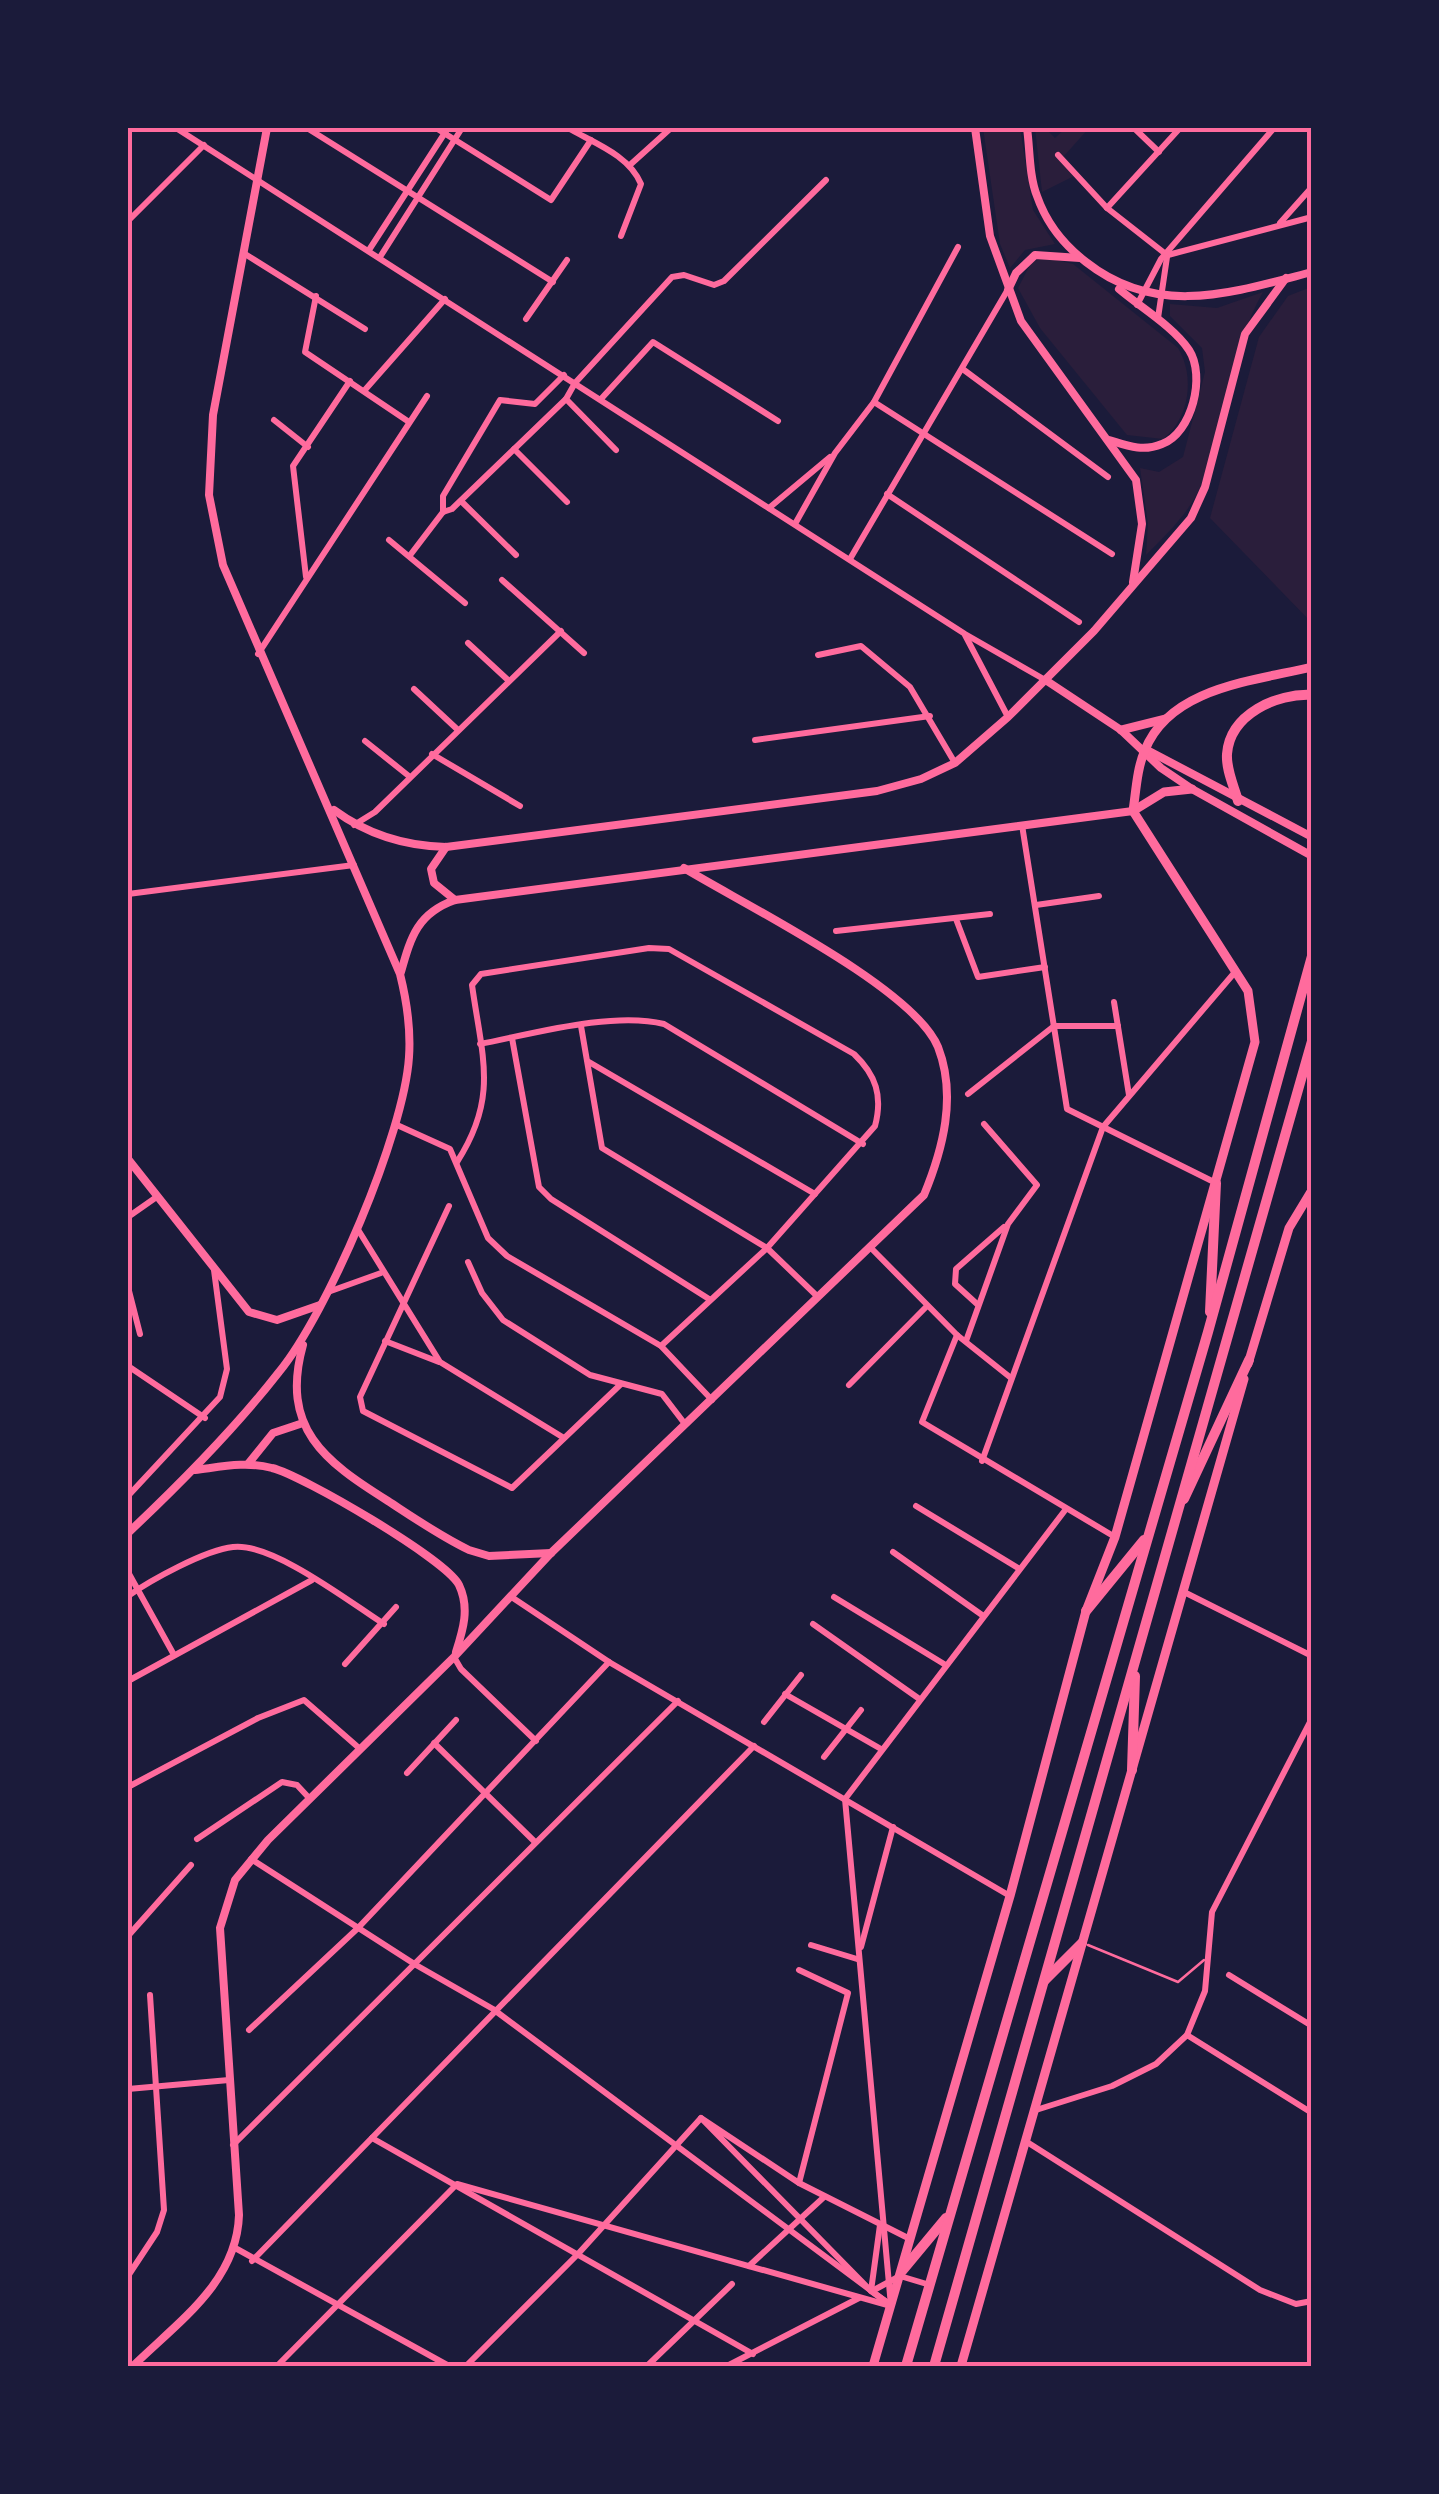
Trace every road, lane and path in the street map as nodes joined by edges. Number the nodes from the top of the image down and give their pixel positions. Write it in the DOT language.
graph roads {
  1 [pos="176,128"];
  2 [pos="267,128"];
  3 [pos="307,128"];
  4 [pos="436,128"];
  5 [pos="462,128"];
  6 [pos="568,128"];
  7 [pos="671,128"];
  8 [pos="1027,128"];
  9 [pos="1134,128"];
  10 [pos="1180,128"];
  11 [pos="1274,128"];
  12 [pos="974,129"];
  13 [pos="446,130"];
  14 [pos="454,138"];
  15 [pos="591,140"];
  16 [pos="204,145"];
  17 [pos="1159,152"];
  18 [pos="1058,155"];
  19 [pos="630,164"];
  20 [pos="257,178"];
  21 [pos="826,180"];
  22 [pos="1312,187"];
  23 [pos="407,190"];
  24 [pos="418,197"];
  25 [pos="1107,208"];
  26 [pos="1312,217"];
  27 [pos="128,221"];
  28 [pos="1279,224"];
  29 [pos="622,236"];
  30 [pos="958,247"];
  31 [pos="369,250"];
  32 [pos="245,254"];
  33 [pos="1167,255"];
  34 [pos="380,257"];
  35 [pos="1080,258"];
  36 [pos="568,260"];
  37 [pos="1312,272"];
  38 [pos="1286,278"];
  39 [pos="553,282"];
  40 [pos="1113,283"];
  41 [pos="1007,291"];
  42 [pos="1144,294"];
  43 [pos="316,296"];
  44 [pos="1158,297"];
  45 [pos="445,299"];
  46 [pos="1137,305"];
  47 [pos="526,318"];
  48 [pos="1158,323"];
  49 [pos="365,329"];
  50 [pos="964,370"];
  51 [pos="564,376"];
  52 [pos="350,382"];
  53 [pos="575,383"];
  54 [pos="364,391"];
  55 [pos="427,396"];
  56 [pos="566,399"];
  57 [pos="601,399"];
  58 [pos="874,402"];
  59 [pos="274,420"];
  60 [pos="778,421"];
  61 [pos="409,422"];
  62 [pos="924,435"];
  63 [pos="1109,440"];
  64 [pos="308,447"];
  65 [pos="514,449"];
  66 [pos="616,450"];
  67 [pos="835,454"];
  68 [pos="1108,477"];
  69 [pos="887,494"];
  70 [pos="461,500"];
  71 [pos="567,502"];
  72 [pos="770,508"];
  73 [pos="442,512"];
  74 [pos="794,524"];
  75 [pos="389,540"];
  76 [pos="411,554"];
  77 [pos="1112,554"];
  78 [pos="516,556"];
  79 [pos="850,559"];
  80 [pos="306,577"];
  81 [pos="502,580"];
  82 [pos="1133,582"];
  83 [pos="465,602"];
  84 [pos="1078,622"];
  85 [pos="561,632"];
  86 [pos="965,634"];
  87 [pos="468,643"];
  88 [pos="584,653"];
  89 [pos="258,654"];
  90 [pos="818,655"];
  91 [pos="1312,666"];
  92 [pos="1046,681"];
  93 [pos="509,682"];
  94 [pos="414,689"];
  95 [pos="1312,695"];
  96 [pos="930,716"];
  97 [pos="1008,717"];
  98 [pos="1166,719"];
  99 [pos="458,730"];
  100 [pos="1122,730"];
  101 [pos="755,740"];
  102 [pos="365,741"];
  103 [pos="1145,749"];
  104 [pos="432,754"];
  105 [pos="954,763"];
  106 [pos="410,777"];
  107 [pos="1192,788"];
  108 [pos="1238,801"];
  109 [pos="520,806"];
  110 [pos="332,808"];
  111 [pos="1133,811"];
  112 [pos="354,825"];
  113 [pos="1022,825"];
  114 [pos="1312,837"];
  115 [pos="446,846"];
  116 [pos="1312,856"];
  117 [pos="355,865"];
  118 [pos="684,868"];
  119 [pos="128,894"];
  120 [pos="1099,896"];
  121 [pos="454,900"];
  122 [pos="1036,904"];
  123 [pos="990,914"];
  124 [pos="956,919"];
  125 [pos="836,931"];
  126 [pos="1312,956"];
  127 [pos="1044,967"];
  128 [pos="1237,970"];
  129 [pos="400,974"];
  130 [pos="1114,1002"];
  131 [pos="582,1026"];
  132 [pos="1054,1026"];
  133 [pos="1118,1026"];
  134 [pos="512,1038"];
  135 [pos="1312,1041"];
  136 [pos="480,1044"];
  137 [pos="588,1062"];
  138 [pos="968,1094"];
  139 [pos="1129,1096"];
  140 [pos="984,1124"];
  141 [pos="396,1126"];
  142 [pos="1103,1126"];
  143 [pos="862,1144"];
  144 [pos="128,1159"];
  145 [pos="458,1162"];
  146 [pos="1216,1183"];
  147 [pos="1312,1190"];
  148 [pos="816,1194"];
  149 [pos="158,1195"];
  150 [pos="449,1206"];
  151 [pos="128,1218"];
  152 [pos="1008,1224"];
  153 [pos="356,1226"];
  154 [pos="767,1248"];
  155 [pos="871,1248"];
  156 [pos="468,1262"];
  157 [pos="214,1270"];
  158 [pos="381,1273"];
  159 [pos="128,1287"];
  160 [pos="328,1292"];
  161 [pos="818,1298"];
  162 [pos="709,1299"];
  163 [pos="977,1304"];
  164 [pos="320,1305"];
  165 [pos="927,1306"];
  166 [pos="404,1310"];
  167 [pos="1208,1332"];
  168 [pos="140,1334"];
  169 [pos="958,1335"];
  170 [pos="305,1337"];
  171 [pos="385,1341"];
  172 [pos="966,1341"];
  173 [pos="661,1346"];
  174 [pos="1249,1360"];
  175 [pos="440,1362"];
  176 [pos="128,1366"];
  177 [pos="1011,1378"];
  178 [pos="621,1384"];
  179 [pos="849,1385"];
  180 [pos="712,1400"];
  181 [pos="205,1418"];
  182 [pos="303,1423"];
  183 [pos="686,1424"];
  184 [pos="564,1438"];
  185 [pos="982,1461"];
  186 [pos="248,1464"];
  187 [pos="195,1470"];
  188 [pos="128,1496"];
  189 [pos="916,1506"];
  190 [pos="1066,1509"];
  191 [pos="1171,1527"];
  192 [pos="128,1534"];
  193 [pos="1148,1535"];
  194 [pos="1115,1537"];
  195 [pos="892,1552"];
  196 [pos="551,1553"];
  197 [pos="1018,1568"];
  198 [pos="128,1572"];
  199 [pos="313,1580"];
  200 [pos="139,1588"];
  201 [pos="1184,1592"];
  202 [pos="128,1596"];
  203 [pos="510,1596"];
  204 [pos="834,1597"];
  205 [pos="396,1607"];
  206 [pos="1086,1611"];
  207 [pos="982,1615"];
  208 [pos="384,1624"];
  209 [pos="814,1624"];
  210 [pos="174,1655"];
  211 [pos="1136,1656"];
  212 [pos="1312,1656"];
  213 [pos="454,1657"];
  214 [pos="609,1662"];
  215 [pos="345,1664"];
  216 [pos="944,1664"];
  217 [pos="800,1674"];
  218 [pos="128,1681"];
  219 [pos="785,1694"];
  220 [pos="918,1698"];
  221 [pos="678,1701"];
  222 [pos="861,1710"];
  223 [pos="1312,1718"];
  224 [pos="456,1720"];
  225 [pos="764,1722"];
  226 [pos="846,1729"];
  227 [pos="536,1740"];
  228 [pos="434,1744"];
  229 [pos="754,1746"];
  230 [pos="359,1748"];
  231 [pos="881,1749"];
  232 [pos="824,1757"];
  233 [pos="1132,1770"];
  234 [pos="407,1773"];
  235 [pos="128,1787"];
  236 [pos="486,1792"];
  237 [pos="310,1799"];
  238 [pos="845,1799"];
  239 [pos="893,1827"];
  240 [pos="198,1838"];
  241 [pos="535,1842"];
  242 [pos="251,1858"];
  243 [pos="191,1865"];
  244 [pos="1010,1896"];
  245 [pos="358,1928"];
  246 [pos="128,1936"];
  247 [pos="1082,1942"];
  248 [pos="811,1945"];
  249 [pos="858,1957"];
  250 [pos="1206,1958"];
  251 [pos="416,1966"];
  252 [pos="799,1970"];
  253 [pos="1228,1975"];
  254 [pos="1044,1981"];
  255 [pos="150,1995"];
  256 [pos="494,2009"];
  257 [pos="1312,2026"];
  258 [pos="249,2030"];
  259 [pos="1187,2035"];
  260 [pos="229,2080"];
  261 [pos="156,2088"];
  262 [pos="128,2089"];
  263 [pos="1036,2110"];
  264 [pos="1312,2113"];
  265 [pos="701,2118"];
  266 [pos="372,2138"];
  267 [pos="1027,2142"];
  268 [pos="232,2145"];
  269 [pos="676,2146"];
  270 [pos="798,2183"];
  271 [pos="456,2184"];
  272 [pos="824,2196"];
  273 [pos="950,2214"];
  274 [pos="800,2219"];
  275 [pos="604,2226"];
  276 [pos="882,2226"];
  277 [pos="789,2230"];
  278 [pos="911,2240"];
  279 [pos="237,2249"];
  280 [pos="578,2254"];
  281 [pos="128,2257"];
  282 [pos="252,2261"];
  283 [pos="750,2266"];
  284 [pos="130,2273"];
  285 [pos="901,2273"];
  286 [pos="889,2282"];
  287 [pos="732,2284"];
  288 [pos="930,2284"];
  289 [pos="873,2290"];
  290 [pos="860,2297"];
  291 [pos="1312,2301"];
  292 [pos="891,2306"];
  293 [pos="338,2308"];
  294 [pos="694,2320"];
  295 [pos="753,2354"];
  296 [pos="133,2366"];
  297 [pos="277,2366"];
  298 [pos="449,2366"];
  299 [pos="466,2366"];
  300 [pos="647,2366"];
  301 [pos="727,2366"];
  302 [pos="873,2366"];
  303 [pos="906,2366"];
  304 [pos="934,2366"];
  305 [pos="961,2366"];
  1 -- 16 [label="street"];
  2 -- 20 [label="street"];
  3 -- 23 [label="street"];
  4 -- 13 [label="street"];
  5 -- 14 [label="street"];
  6 -- 15 [label="street"];
  7 -- 19 [label="street"];
  8 -- 35 [label="street"];
  9 -- 17 [label="street"];
  10 -- 17 [label="street"];
  11 -- 33 [label="street"];
  12 -- 41 [label="street"];
  13 -- 14 [label="street"];
  13 -- 23 [label="street"];
  14 -- 15 [label="street"];
  14 -- 24 [label="street"];
  15 -- 19 [label="street"];
  16 -- 20 [label="street"];
  16 -- 27 [label="street"];
  17 -- 25 [label="street"];
  18 -- 25 [label="street"];
  19 -- 29 [label="street"];
  20 -- 31 [label="street"];
  20 -- 32 [label="street"];
  21 -- 53 [label="street"];
  22 -- 28 [label="street"];
  23 -- 24 [label="street"];
  23 -- 31 [label="street"];
  24 -- 34 [label="street"];
  24 -- 39 [label="street"];
  25 -- 33 [label="street"];
  26 -- 28 [label="street"];
  28 -- 33 [label="street"];
  30 -- 58 [label="street"];
  31 -- 34 [label="street"];
  32 -- 43 [label="street"];
  32 -- 89 [label="street"];
  33 -- 42 [label="street"];
  33 -- 44 [label="street"];
  34 -- 45 [label="street"];
  35 -- 40 [label="street"];
  35 -- 41 [label="street"];
  36 -- 39 [label="street"];
  37 -- 38 [label="street"];
  38 -- 44 [label="street"];
  38 -- 82 [label="street"];
  39 -- 47 [label="street"];
  40 -- 42 [label="street"];
  40 -- 46 [label="street"];
  41 -- 50 [label="street"];
  41 -- 63 [label="street"];
  42 -- 44 [label="street"];
  42 -- 46 [label="street"];
  43 -- 49 [label="street"];
  43 -- 52 [label="street"];
  44 -- 48 [label="street"];
  45 -- 51 [label="street"];
  45 -- 54 [label="street"];
  46 -- 48 [label="street"];
  48 -- 63 [label="street"];
  50 -- 62 [label="street"];
  50 -- 68 [label="street"];
  51 -- 53 [label="street"];
  51 -- 73 [label="street"];
  52 -- 54 [label="street"];
  52 -- 64 [label="street"];
  53 -- 56 [label="street"];
  53 -- 57 [label="street"];
  54 -- 61 [label="street"];
  55 -- 61 [label="street"];
  56 -- 65 [label="street"];
  56 -- 66 [label="street"];
  57 -- 60 [label="street"];
  57 -- 72 [label="street"];
  58 -- 62 [label="street"];
  58 -- 67 [label="street"];
  59 -- 64 [label="street"];
  61 -- 80 [label="street"];
  62 -- 69 [label="street"];
  62 -- 77 [label="street"];
  63 -- 82 [label="street"];
  64 -- 80 [label="street"];
  65 -- 70 [label="street"];
  65 -- 71 [label="street"];
  67 -- 72 [label="street"];
  67 -- 74 [label="street"];
  69 -- 79 [label="street"];
  69 -- 84 [label="street"];
  70 -- 73 [label="street"];
  70 -- 78 [label="street"];
  72 -- 74 [label="street"];
  73 -- 76 [label="street"];
  74 -- 79 [label="street"];
  75 -- 76 [label="street"];
  76 -- 83 [label="street"];
  79 -- 86 [label="street"];
  80 -- 89 [label="street"];
  81 -- 85 [label="street"];
  82 -- 92 [label="street"];
  85 -- 88 [label="street"];
  85 -- 93 [label="street"];
  86 -- 92 [label="street"];
  86 -- 97 [label="street"];
  87 -- 93 [label="street"];
  89 -- 110 [label="street"];
  90 -- 96 [label="street"];
  91 -- 98 [label="main road"];
  92 -- 97 [label="street"];
  92 -- 100 [label="street"];
  93 -- 99 [label="street"];
  94 -- 99 [label="street"];
  95 -- 108 [label="main road"];
  96 -- 101 [label="street"];
  96 -- 105 [label="street"];
  97 -- 105 [label="street"];
  98 -- 100 [label="main road"];
  98 -- 103 [label="main road"];
  99 -- 104 [label="street"];
  100 -- 103 [label="street"];
  102 -- 106 [label="street"];
  103 -- 107 [label="street"];
  103 -- 108 [label="street"];
  103 -- 111 [label="main road"];
  104 -- 106 [label="street"];
  104 -- 109 [label="street"];
  105 -- 115 [label="street"];
  106 -- 112 [label="street"];
  107 -- 111 [label="main road"];
  107 -- 116 [label="street"];
  108 -- 114 [label="street"];
  110 -- 112 [label="street"];
  110 -- 117 [label="street"];
  111 -- 113 [label="street"];
  111 -- 128 [label="main road"];
  112 -- 115 [label="street"];
  113 -- 118 [label="street"];
  113 -- 122 [label="street"];
  115 -- 121 [label="street"];
  117 -- 119 [label="street"];
  117 -- 129 [label="street"];
  118 -- 121 [label="street"];
  118 -- 155 [label="street"];
  120 -- 122 [label="street"];
  121 -- 129 [label="street"];
  122 -- 127 [label="street"];
  123 -- 124 [label="street"];
  124 -- 125 [label="street"];
  124 -- 127 [label="street"];
  126 -- 167 [label="main road"];
  127 -- 132 [label="street"];
  128 -- 139 [label="street"];
  128 -- 146 [label="main road"];
  129 -- 141 [label="street"];
  130 -- 133 [label="street"];
  131 -- 134 [label="street"];
  131 -- 137 [label="street"];
  131 -- 143 [label="street"];
  132 -- 133 [label="street"];
  132 -- 138 [label="street"];
  132 -- 142 [label="street"];
  133 -- 139 [label="street"];
  134 -- 136 [label="street"];
  134 -- 162 [label="street"];
  135 -- 191 [label="main road"];
  136 -- 143 [label="street"];
  136 -- 145 [label="street"];
  137 -- 148 [label="street"];
  137 -- 154 [label="street"];
  139 -- 142 [label="street"];
  140 -- 152 [label="street"];
  141 -- 145 [label="street"];
  141 -- 153 [label="street"];
  142 -- 146 [label="street"];
  142 -- 177 [label="street"];
  143 -- 148 [label="street"];
  144 -- 149 [label="street"];
  145 -- 173 [label="street"];
  146 -- 167 [label="main road"];
  146 -- 194 [label="main road"];
  147 -- 174 [label="main road"];
  148 -- 154 [label="street"];
  149 -- 151 [label="street"];
  149 -- 157 [label="street"];
  150 -- 166 [label="street"];
  152 -- 163 [label="street"];
  152 -- 163 [label="street"];
  153 -- 158 [label="street"];
  153 -- 160 [label="street"];
  154 -- 161 [label="street"];
  154 -- 162 [label="street"];
  155 -- 161 [label="street"];
  155 -- 165 [label="street"];
  156 -- 178 [label="street"];
  157 -- 164 [label="street"];
  157 -- 181 [label="street"];
  158 -- 160 [label="street"];
  158 -- 166 [label="street"];
  159 -- 168 [label="street"];
  160 -- 164 [label="street"];
  161 -- 180 [label="street"];
  162 -- 173 [label="street"];
  163 -- 172 [label="street"];
  164 -- 170 [label="street"];
  165 -- 169 [label="street"];
  165 -- 179 [label="street"];
  166 -- 171 [label="street"];
  166 -- 175 [label="street"];
  167 -- 193 [label="main road"];
  169 -- 172 [label="street"];
  169 -- 185 [label="street"];
  170 -- 182 [label="street"];
  170 -- 187 [label="street"];
  171 -- 175 [label="street"];
  171 -- 184 [label="street"];
  172 -- 177 [label="street"];
  173 -- 180 [label="street"];
  174 -- 191 [label="main road"];
  174 -- 201 [label="main road"];
  175 -- 184 [label="street"];
  176 -- 181 [label="street"];
  177 -- 185 [label="street"];
  178 -- 183 [label="street"];
  178 -- 184 [label="street"];
  180 -- 183 [label="street"];
  181 -- 188 [label="street"];
  182 -- 186 [label="street"];
  182 -- 196 [label="street"];
  183 -- 196 [label="street"];
  185 -- 190 [label="street"];
  186 -- 187 [label="street"];
  186 -- 213 [label="street"];
  187 -- 192 [label="street"];
  189 -- 197 [label="street"];
  190 -- 194 [label="street"];
  190 -- 197 [label="street"];
  191 -- 211 [label="main road"];
  193 -- 206 [label="main road"];
  193 -- 273 [label="main road"];
  194 -- 206 [label="main road"];
  195 -- 207 [label="street"];
  196 -- 203 [label="street"];
  197 -- 207 [label="street"];
  198 -- 200 [label="street"];
  199 -- 200 [label="street"];
  199 -- 208 [label="street"];
  199 -- 210 [label="street"];
  200 -- 202 [label="street"];
  200 -- 210 [label="street"];
  201 -- 212 [label="street"];
  201 -- 233 [label="main road"];
  203 -- 213 [label="street"];
  203 -- 214 [label="street"];
  204 -- 216 [label="street"];
  205 -- 208 [label="street"];
  206 -- 244 [label="main road"];
  207 -- 216 [label="street"];
  208 -- 215 [label="street"];
  209 -- 220 [label="street"];
  210 -- 218 [label="street"];
  211 -- 233 [label="main road"];
  211 -- 254 [label="main road"];
  213 -- 227 [label="street"];
  213 -- 230 [label="street"];
  214 -- 221 [label="street"];
  214 -- 227 [label="street"];
  216 -- 220 [label="street"];
  217 -- 219 [label="street"];
  219 -- 225 [label="street"];
  219 -- 226 [label="street"];
  220 -- 231 [label="street"];
  221 -- 229 [label="street"];
  221 -- 241 [label="street"];
  222 -- 226 [label="street"];
  223 -- 250 [label="street"];
  224 -- 228 [label="street"];
  226 -- 231 [label="street"];
  226 -- 232 [label="street"];
  227 -- 236 [label="street"];
  228 -- 234 [label="street"];
  228 -- 236 [label="street"];
  229 -- 238 [label="street"];
  229 -- 256 [label="street"];
  230 -- 235 [label="street"];
  230 -- 237 [label="street"];
  231 -- 238 [label="street"];
  233 -- 247 [label="main road"];
  236 -- 241 [label="street"];
  236 -- 245 [label="street"];
  237 -- 240 [label="street"];
  237 -- 242 [label="street"];
  238 -- 239 [label="street"];
  238 -- 249 [label="street"];
  239 -- 244 [label="street"];
  239 -- 249 [label="street"];
  241 -- 251 [label="street"];
  242 -- 245 [label="street"];
  242 -- 260 [label="street"];
  243 -- 246 [label="street"];
  244 -- 278 [label="main road"];
  245 -- 251 [label="street"];
  245 -- 258 [label="street"];
  247 -- 250 [label="lane"];
  247 -- 254 [label="main road"];
  247 -- 263 [label="main road"];
  248 -- 249 [label="street"];
  249 -- 276 [label="street"];
  250 -- 259 [label="street"];
  251 -- 256 [label="street"];
  251 -- 268 [label="street"];
  252 -- 270 [label="street"];
  253 -- 257 [label="street"];
  254 -- 304 [label="main road"];
  255 -- 261 [label="street"];
  256 -- 266 [label="street"];
  256 -- 269 [label="street"];
  259 -- 263 [label="street"];
  259 -- 264 [label="street"];
  260 -- 261 [label="street"];
  260 -- 268 [label="street"];
  261 -- 262 [label="street"];
  261 -- 284 [label="street"];
  263 -- 267 [label="main road"];
  265 -- 269 [label="street"];
  265 -- 270 [label="street"];
  265 -- 274 [label="street"];
  266 -- 271 [label="street"];
  266 -- 282 [label="street"];
  267 -- 291 [label="street"];
  267 -- 305 [label="main road"];
  268 -- 279 [label="street"];
  269 -- 275 [label="street"];
  269 -- 277 [label="street"];
  270 -- 272 [label="street"];
  271 -- 275 [label="street"];
  271 -- 280 [label="street"];
  271 -- 293 [label="street"];
  272 -- 274 [label="street"];
  272 -- 276 [label="street"];
  273 -- 285 [label="main road"];
  273 -- 288 [label="main road"];
  274 -- 277 [label="street"];
  274 -- 289 [label="street"];
  275 -- 280 [label="street"];
  275 -- 283 [label="street"];
  276 -- 278 [label="street"];
  276 -- 286 [label="street"];
  276 -- 289 [label="street"];
  277 -- 283 [label="street"];
  277 -- 289 [label="street"];
  278 -- 285 [label="main road"];
  279 -- 282 [label="street"];
  279 -- 296 [label="street"];
  280 -- 294 [label="street"];
  280 -- 299 [label="street"];
  281 -- 284 [label="street"];
  282 -- 293 [label="street"];
  283 -- 290 [label="street"];
  285 -- 286 [label="street"];
  285 -- 288 [label="street"];
  285 -- 292 [label="main road"];
  286 -- 289 [label="street"];
  286 -- 292 [label="street"];
  287 -- 294 [label="street"];
  288 -- 303 [label="main road"];
  289 -- 290 [label="street"];
  289 -- 292 [label="street"];
  290 -- 292 [label="street"];
  290 -- 295 [label="street"];
  292 -- 302 [label="main road"];
  293 -- 297 [label="street"];
  293 -- 298 [label="street"];
  294 -- 295 [label="street"];
  294 -- 300 [label="street"];
  295 -- 301 [label="street"];
}
